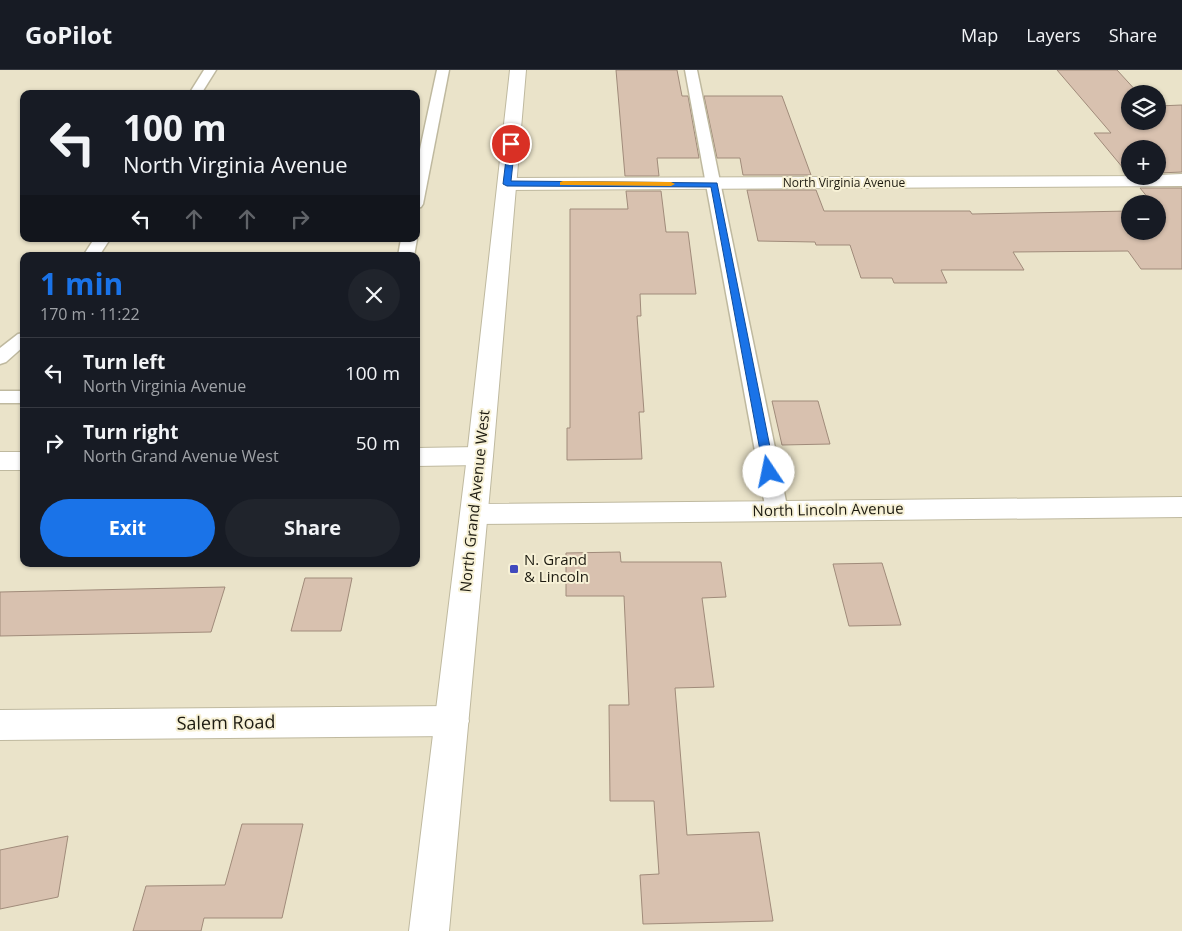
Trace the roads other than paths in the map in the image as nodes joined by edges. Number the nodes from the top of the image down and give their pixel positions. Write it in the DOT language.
graph roads {
  1 [pos="210,70"];
  2 [pos="443,70"];
  3 [pos="518,70"];
  4 [pos="691,70"];
  5 [pos="198,90"];
  6 [pos="1182,180"];
  7 [pos="420,184"];
  8 [pos="507,184"];
  9 [pos="714,184"];
  10 [pos="20,341"];
  11 [pos="0,358"];
  12 [pos="0,397"];
  13 [pos="20,397"];
  14 [pos="480,456"];
  15 [pos="420,457"];
  16 [pos="0,461"];
  17 [pos="20,461"];
  18 [pos="1182,507"];
  19 [pos="777,511"];
  20 [pos="474,514"];
  21 [pos="452,721"];
  22 [pos="0,725"];
  23 [pos="429,931"];
  1 -- 5 [label="lane"];
  2 -- 7 [label="lane"];
  3 -- 8 [label="street, North Grand Avenue West"];
  4 -- 9 [label="lane"];
  6 -- 9 [label="street, North Virginia Avenue"];
  8 -- 9 [label="street, North Virginia Avenue"];
  8 -- 14 [label="street, North Grand Avenue West"];
  9 -- 19 [label="lane"];
  10 -- 11 [label="lane"];
  12 -- 13 [label="lane"];
  14 -- 15 [label="street"];
  14 -- 20 [label="street, North Grand Avenue West"];
  16 -- 17 [label="street"];
  18 -- 19 [label="street, North Lincoln Avenue"];
  19 -- 20 [label="street, North Lincoln Avenue"];
  20 -- 21 [label="street, North Grand Avenue West"];
  21 -- 22 [label="street, Salem Road"];
  21 -- 23 [label="street, North Grand Avenue West"];
}
